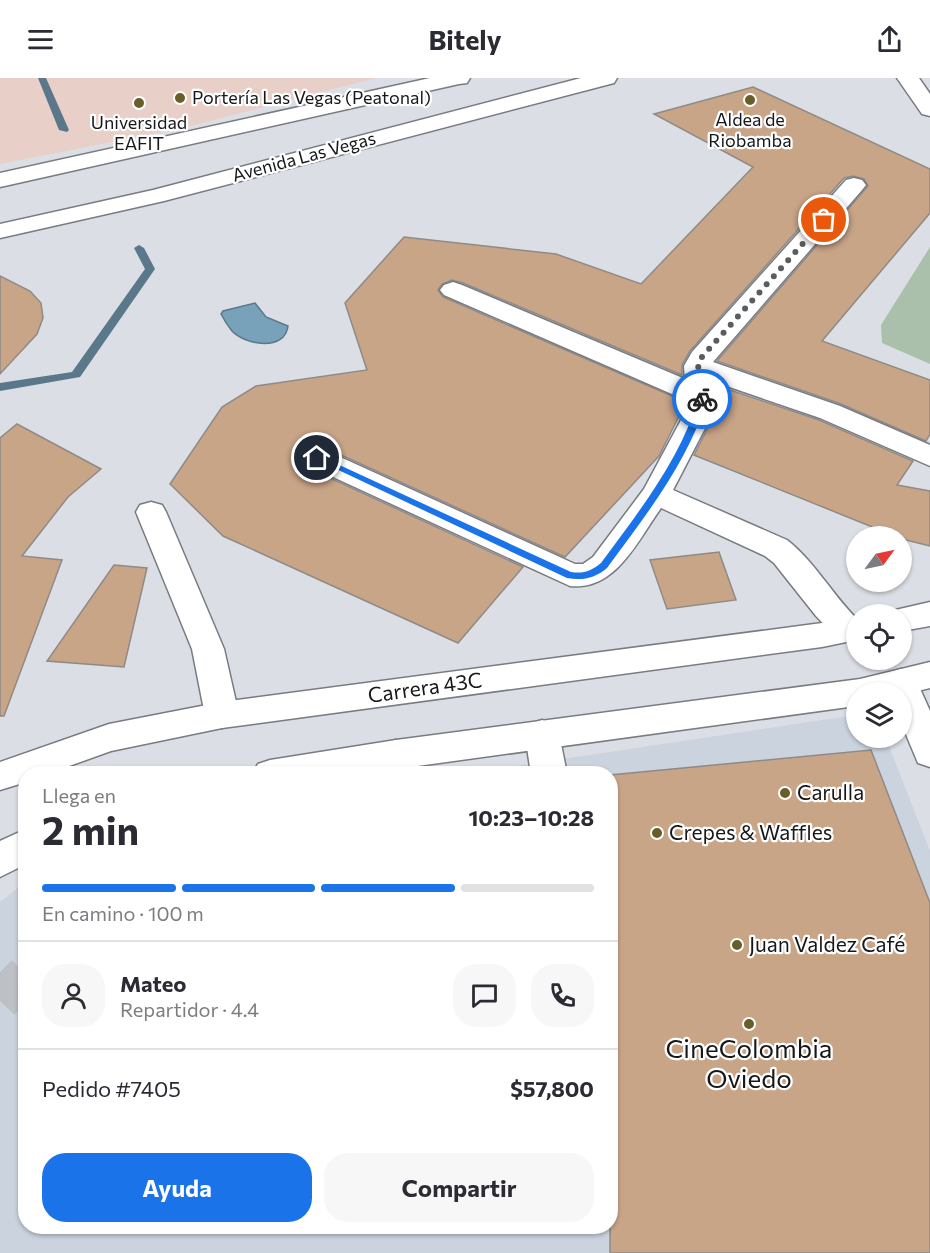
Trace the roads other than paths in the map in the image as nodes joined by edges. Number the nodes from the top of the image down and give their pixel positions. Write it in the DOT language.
graph roads {
  1 [pos="459,78"];
  2 [pos="606,78"];
  3 [pos="908,78"];
  4 [pos="930,109"];
  5 [pos="0,180"];
  6 [pos="854,185"];
  7 [pos="0,231"];
  8 [pos="453,290"];
  9 [pos="697,366"];
  10 [pos="703,397"];
  11 [pos="930,456"];
  12 [pos="317,458"];
  13 [pos="656,494"];
  14 [pos="151,512"];
  15 [pos="930,614"];
  16 [pos="912,617"];
  17 [pos="846,623"];
  18 [pos="846,630"];
  19 [pos="916,679"];
  20 [pos="222,715"];
  21 [pos="542,734"];
  22 [pos="930,753"];
  23 [pos="398,764"];
  24 [pos="31,766"];
  25 [pos="369,766"];
  26 [pos="548,766"];
  27 [pos="18,771"];
  28 [pos="0,777"];
  29 [pos="18,849"];
  30 [pos="0,861"];
  1 -- 5 [label="main road, Avenida Las Vegas"];
  2 -- 7 [label="main road, Avenida Las Vegas"];
  3 -- 4 [label="main road"];
  6 -- 9 [label="main road"];
  8 -- 10 [label="main road"];
  9 -- 10 [label="main road"];
  9 -- 11 [label="main road"];
  10 -- 13 [label="main road"];
  12 -- 13 [label="main road"];
  13 -- 17 [label="main road"];
  14 -- 20 [label="main road"];
  15 -- 16 [label="main road"];
  18 -- 20 [label="main road, Carrera 43C"];
  19 -- 21 [label="main road"];
  19 -- 22 [label="main road"];
  20 -- 24 [label="main road, Carrera 43C"];
  21 -- 23 [label="main road"];
  21 -- 26 [label="main road"];
  23 -- 25 [label="main road"];
  27 -- 28 [label="main road, Carrera 43C"];
  29 -- 30 [label="main road"];
}
